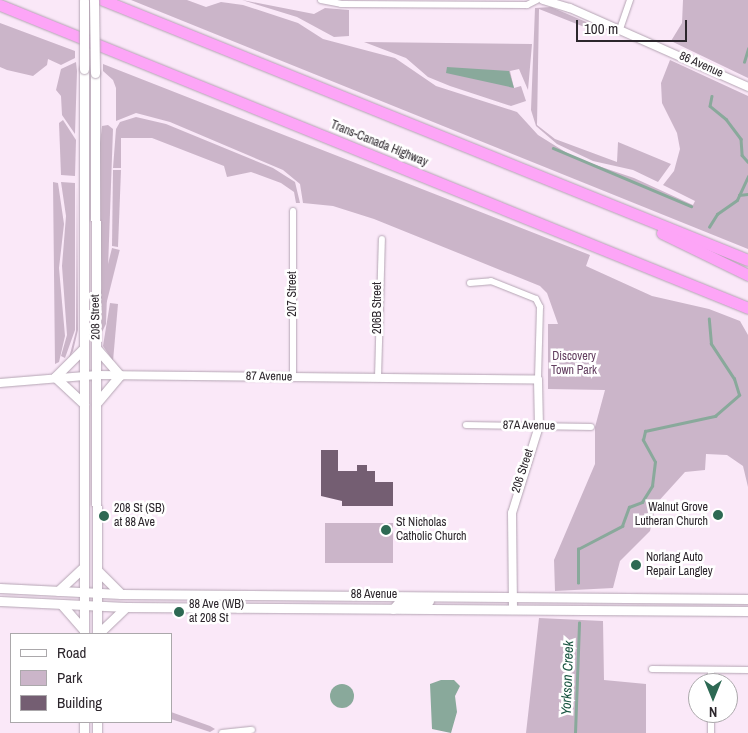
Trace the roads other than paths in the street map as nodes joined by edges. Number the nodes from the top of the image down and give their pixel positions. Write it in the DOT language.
graph roads {
  1 [pos="84,0"];
  2 [pos="94,0"];
  3 [pos="103,0"];
  4 [pos="321,0"];
  5 [pos="537,0"];
  6 [pos="543,0"];
  7 [pos="630,0"];
  8 [pos="0,5"];
  9 [pos="620,29"];
  10 [pos="748,87"];
  11 [pos="580,192"];
  12 [pos="293,211"];
  13 [pos="382,239"];
  14 [pos="748,260"];
  15 [pos="748,275"];
  16 [pos="470,283"];
  17 [pos="748,306"];
  18 [pos="84,348"];
  19 [pos="97,349"];
  20 [pos="84,375"];
  21 [pos="97,375"];
  22 [pos="120,375"];
  23 [pos="55,377"];
  24 [pos="294,377"];
  25 [pos="378,378"];
  26 [pos="538,380"];
  27 [pos="0,383"];
  28 [pos="97,402"];
  29 [pos="84,404"];
  30 [pos="466,425"];
  31 [pos="539,426"];
  32 [pos="591,427"];
  33 [pos="84,567"];
  34 [pos="98,570"];
  35 [pos="0,588"];
  36 [pos="58,591"];
  37 [pos="84,593"];
  38 [pos="97,594"];
  39 [pos="121,594"];
  40 [pos="460,596"];
  41 [pos="513,596"];
  42 [pos="685,598"];
  43 [pos="748,598"];
  44 [pos="0,602"];
  45 [pos="62,605"];
  46 [pos="84,606"];
  47 [pos="97,606"];
  48 [pos="126,607"];
  49 [pos="393,609"];
  50 [pos="513,609"];
  51 [pos="685,611"];
  52 [pos="748,611"];
  53 [pos="84,632"];
  54 [pos="97,633"];
  55 [pos="98,633"];
  56 [pos="652,669"];
  57 [pos="712,670"];
  58 [pos="748,670"];
  59 [pos="712,673"];
  60 [pos="252,730"];
  61 [pos="222,733"];
  1 -- 18 [label="main road, 208 Street, bridge"];
  2 -- 19 [label="main road, 208 Street, bridge"];
  3 -- 11 [label="highway"];
  4 -- 5 [label="street"];
  6 -- 9 [label="street, 86 Avenue"];
  7 -- 9 [label="street"];
  8 -- 17 [label="highway, Trans-Canada Highway"];
  9 -- 10 [label="street, 86 Avenue"];
  11 -- 14 [label="highway"];
  11 -- 15 [label="highway"];
  12 -- 24 [label="street, 207 Street"];
  13 -- 25 [label="street, 206B Street"];
  16 -- 26 [label="street, 206 Street"];
  18 -- 20 [label="main road, 208 Street"];
  18 -- 23 [label="main road"];
  19 -- 21 [label="main road, 208 Street"];
  19 -- 22 [label="main road"];
  20 -- 21 [label="street, 87 Avenue"];
  20 -- 23 [label="street, 87 Avenue"];
  20 -- 29 [label="main road, 208 Street"];
  21 -- 22 [label="street, 87 Avenue"];
  21 -- 28 [label="main road, 208 Street"];
  22 -- 24 [label="street, 87 Avenue"];
  22 -- 28 [label="main road"];
  23 -- 27 [label="street, 87 Avenue"];
  23 -- 29 [label="main road"];
  24 -- 25 [label="street, 87 Avenue"];
  25 -- 26 [label="street, 87 Avenue"];
  26 -- 31 [label="street, 206 Street"];
  28 -- 34 [label="main road, 208 Street"];
  29 -- 33 [label="main road, 208 Street"];
  30 -- 31 [label="street, 87A Avenue"];
  31 -- 32 [label="street, 87A Avenue"];
  31 -- 41 [label="street, 206 Street"];
  33 -- 36 [label="main road"];
  33 -- 37 [label="main road, 208 Street"];
  34 -- 38 [label="main road, 208 Street"];
  34 -- 39 [label="main road"];
  35 -- 36 [label="main road, 88 Avenue"];
  36 -- 37 [label="main road, 88 Avenue"];
  37 -- 38 [label="main road, 88 Avenue"];
  37 -- 46 [label="main road, 208 Street"];
  38 -- 39 [label="main road, 88 Avenue"];
  38 -- 47 [label="main road, 208 Street"];
  39 -- 40 [label="main road, 88 Avenue"];
  40 -- 41 [label="main road, 88 Avenue"];
  40 -- 49 [label="main road"];
  41 -- 42 [label="main road, 88 Avenue"];
  41 -- 50 [label="street, 206 Street"];
  42 -- 43 [label="main road, 88 Avenue"];
  42 -- 51 [label="main road"];
  44 -- 45 [label="main road, 88 Avenue"];
  45 -- 46 [label="main road, 88 Avenue"];
  45 -- 53 [label="main road"];
  46 -- 47 [label="main road, 88 Avenue"];
  46 -- 53 [label="main road, 208 Street"];
  47 -- 48 [label="main road, 88 Avenue"];
  47 -- 54 [label="main road, 208 Street"];
  48 -- 49 [label="main road, 88 Avenue"];
  48 -- 55 [label="main road"];
  49 -- 50 [label="main road, 88 Avenue"];
  50 -- 51 [label="main road, 88 Avenue"];
  51 -- 52 [label="main road, 88 Avenue"];
  56 -- 57 [label="street"];
  57 -- 58 [label="street"];
  57 -- 59 [label="street"];
  60 -- 61 [label="street"];
}
